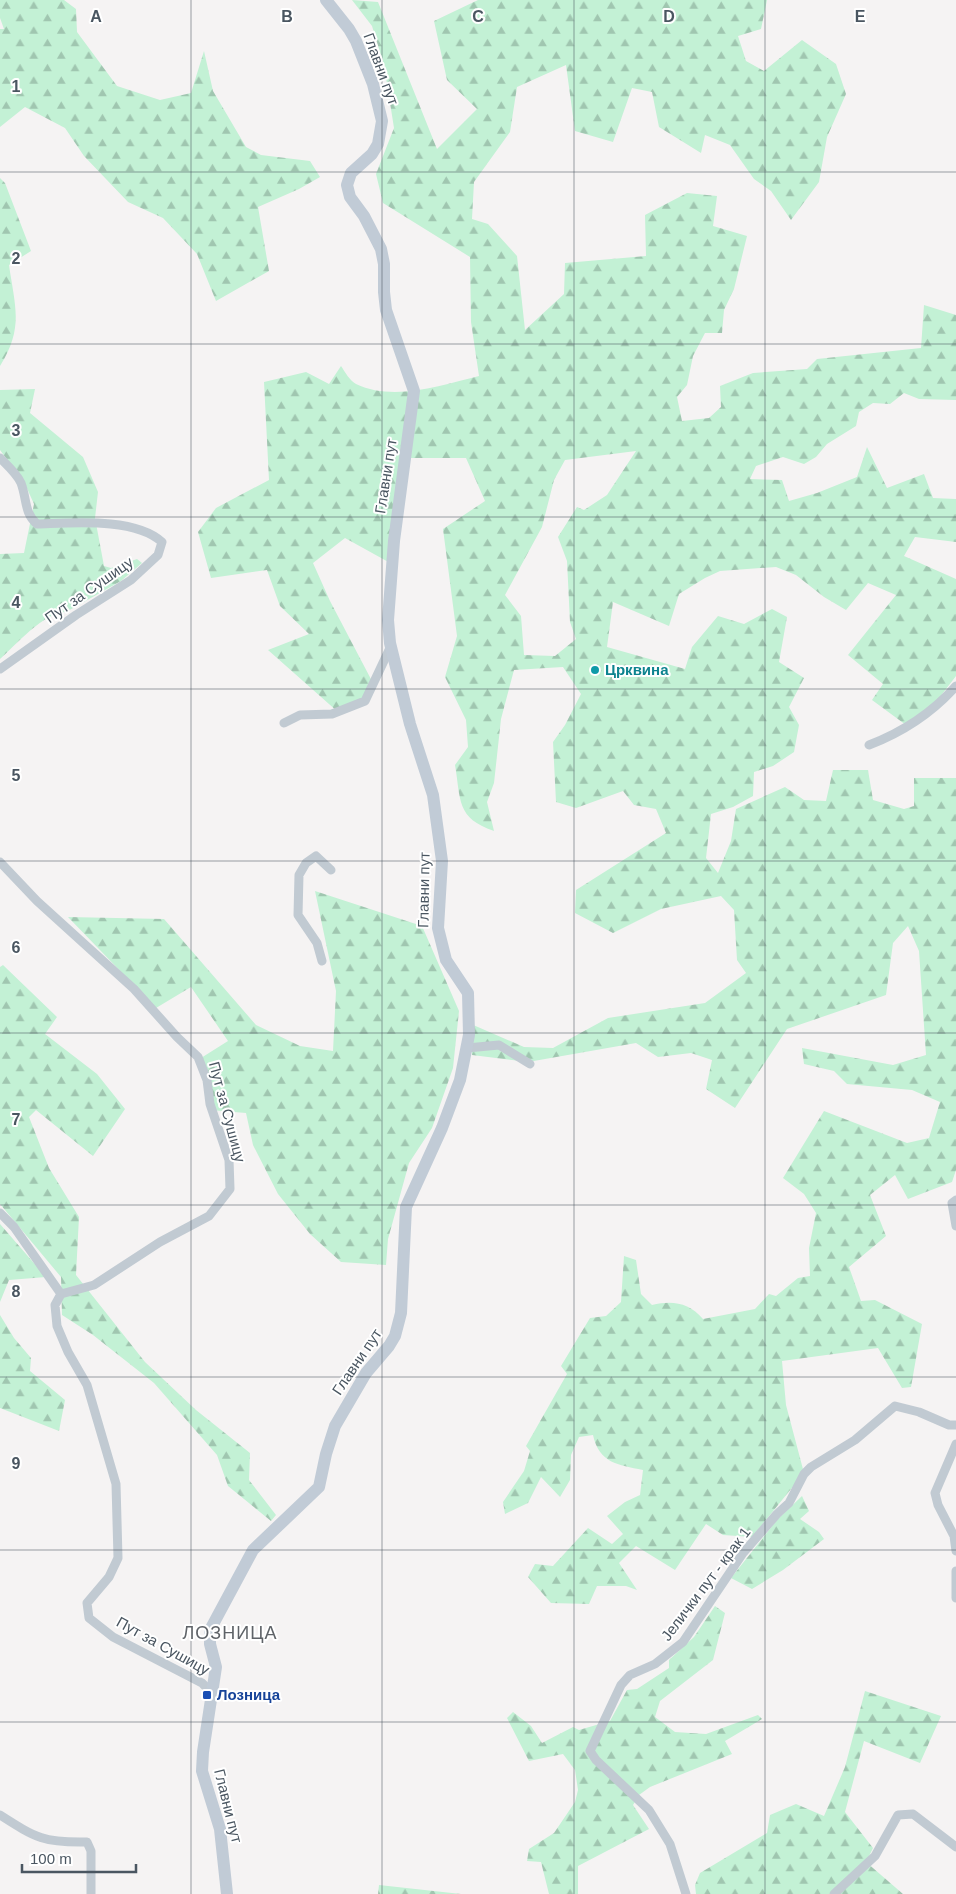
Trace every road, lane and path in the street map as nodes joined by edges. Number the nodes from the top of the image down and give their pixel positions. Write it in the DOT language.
graph roads {
  1 [pos="326,0"];
  2 [pos="0,458"];
  3 [pos="390,648"];
  4 [pos="0,670"];
  5 [pos="956,686"];
  6 [pos="284,723"];
  7 [pos="869,745"];
  8 [pos="0,862"];
  9 [pos="331,870"];
  10 [pos="322,961"];
  11 [pos="467,1048"];
  12 [pos="530,1064"];
  13 [pos="956,1200"];
  14 [pos="0,1213"];
  15 [pos="956,1226"];
  16 [pos="61,1294"];
  17 [pos="956,1425"];
  18 [pos="956,1444"];
  19 [pos="956,1551"];
  20 [pos="956,1571"];
  21 [pos="956,1598"];
  22 [pos="211,1692"];
  23 [pos="0,1815"];
  24 [pos="956,1848"];
  25 [pos="91,1894"];
  26 [pos="227,1894"];
  27 [pos="686,1894"];
  28 [pos="834,1894"];
  1 -- 3 [label="street, Главни пут"];
  2 -- 4 [label="street, Пут за Сушицу"];
  3 -- 6 [label="street"];
  3 -- 11 [label="street, Главни пут"];
  5 -- 7 [label="street"];
  8 -- 16 [label="street, Пут за Сушицу"];
  9 -- 10 [label="street"];
  11 -- 12 [label="street"];
  11 -- 22 [label="street, Главни пут"];
  13 -- 15 [label="street"];
  14 -- 16 [label="street"];
  16 -- 22 [label="street, Пут за Сушицу"];
  17 -- 27 [label="street, Јелички пут - крак 1"];
  18 -- 19 [label="street"];
  20 -- 21 [label="street"];
  22 -- 26 [label="street, Главни пут"];
  23 -- 25 [label="street"];
  24 -- 28 [label="street"];
}
